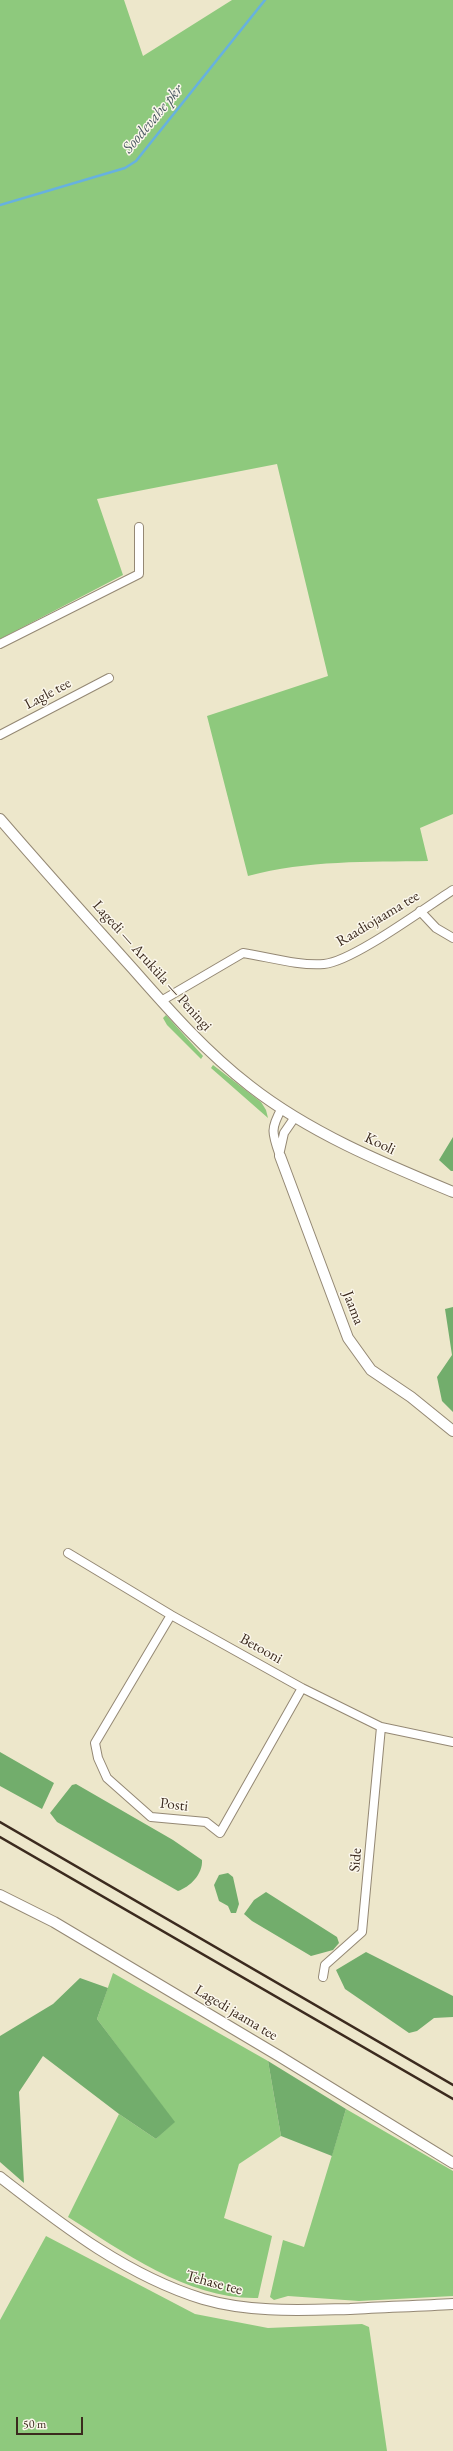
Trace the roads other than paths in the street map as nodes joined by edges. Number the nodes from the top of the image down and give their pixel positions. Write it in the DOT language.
graph roads {
  1 [pos="139,527"];
  2 [pos="0,644"];
  3 [pos="109,678"];
  4 [pos="0,735"];
  5 [pos="0,820"];
  6 [pos="453,890"];
  7 [pos="420,911"];
  8 [pos="453,938"];
  9 [pos="162,1001"];
  10 [pos="282,1108"];
  11 [pos="295,1117"];
  12 [pos="280,1156"];
  13 [pos="451,1192"];
  14 [pos="453,1431"];
  15 [pos="68,1553"];
  16 [pos="171,1615"];
  17 [pos="302,1688"];
  18 [pos="381,1727"];
  19 [pos="453,1742"];
  20 [pos="0,1895"];
  21 [pos="323,1977"];
  22 [pos="453,2163"];
  23 [pos="0,2177"];
  24 [pos="453,2304"];
  1 -- 2 [label="street"];
  3 -- 4 [label="street, Lagle tee"];
  5 -- 9 [label="street, Lagedi — Aruküla — Peningi"];
  6 -- 7 [label="street, Raadiojaama tee"];
  7 -- 8 [label="street"];
  7 -- 9 [label="street, Raadiojaama tee"];
  9 -- 10 [label="street, Lagedi — Aruküla — Peningi"];
  10 -- 11 [label="street, Lagedi — Aruküla — Peningi"];
  10 -- 12 [label="street, Jaama"];
  11 -- 12 [label="street, Jaama"];
  11 -- 13 [label="street, Kooli"];
  12 -- 14 [label="street, Jaama"];
  15 -- 16 [label="street, Betooni"];
  16 -- 17 [label="street, Betooni"];
  16 -- 17 [label="street, Posti"];
  17 -- 18 [label="street, Betooni"];
  18 -- 19 [label="street, Betooni"];
  18 -- 21 [label="street, Side"];
  20 -- 22 [label="street, Lagedi jaama tee"];
  23 -- 24 [label="street, Tehase tee"];
}
